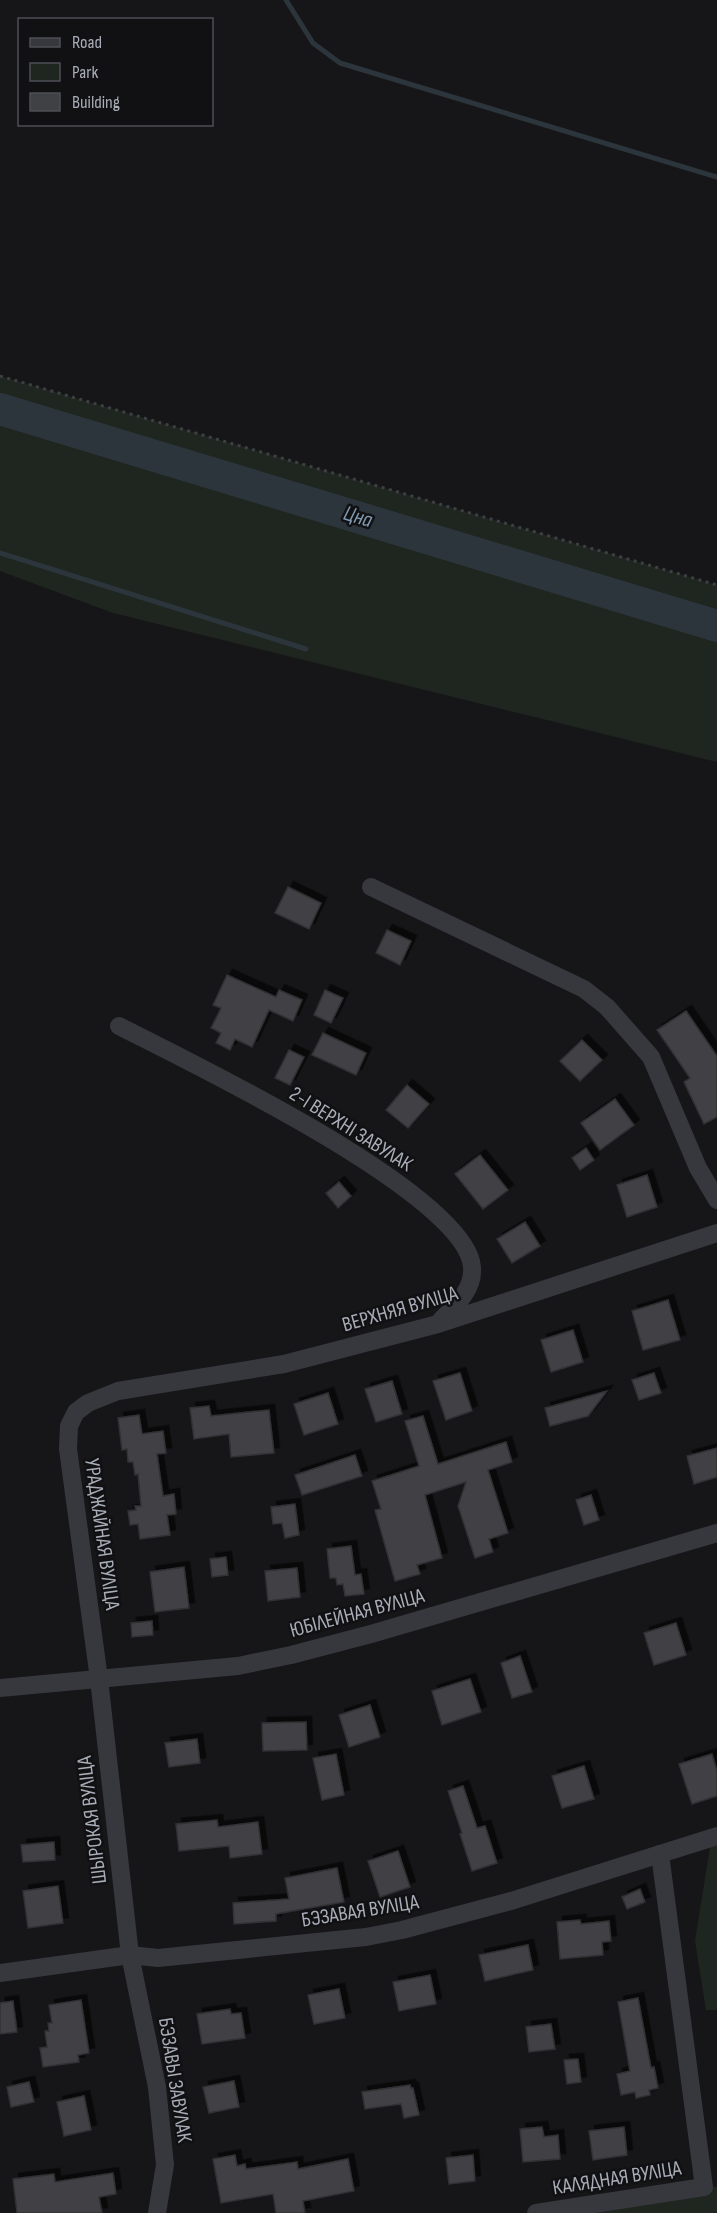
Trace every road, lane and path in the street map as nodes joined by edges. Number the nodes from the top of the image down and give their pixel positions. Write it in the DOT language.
graph roads {
  1 [pos="0,376"];
  2 [pos="717,585"];
  3 [pos="371,887"];
  4 [pos="118,1026"];
  5 [pos="717,1200"];
  6 [pos="717,1233"];
  7 [pos="438,1324"];
  8 [pos="88,1402"];
  9 [pos="717,1533"];
  10 [pos="99,1679"];
  11 [pos="0,1688"];
  12 [pos="717,1836"];
  13 [pos="660,1854"];
  14 [pos="130,1955"];
  15 [pos="0,1973"];
  16 [pos="157,2213"];
  17 [pos="536,2213"];
  1 -- 2 [label="path"];
  3 -- 5 [label="street"];
  4 -- 7 [label="street, 2-І ВЕРХНІ ЗАВУЛАК"];
  6 -- 7 [label="street, ВЕРХНЯЯ ВУЛІЦА"];
  7 -- 8 [label="street, ВЕРХНЯЯ ВУЛІЦА"];
  8 -- 10 [label="street, УРАДЖАЙНАЯ ВУЛІЦА"];
  9 -- 10 [label="street, ЮБІЛЕЙНАЯ ВУЛІЦА"];
  10 -- 11 [label="street, ЮБІЛЕЙНАЯ ВУЛІЦА"];
  10 -- 14 [label="street, ШЫРОКАЯ ВУЛІЦА"];
  12 -- 13 [label="street, БЭЗАВАЯ ВУЛІЦА"];
  13 -- 14 [label="street, БЭЗАВАЯ ВУЛІЦА"];
  13 -- 17 [label="street, КАЛЯДНАЯ ВУЛІЦА"];
  14 -- 15 [label="street, БЭЗАВАЯ ВУЛІЦА"];
  14 -- 16 [label="street, БЭЗАВЫ ЗАВУЛАК"];
}
